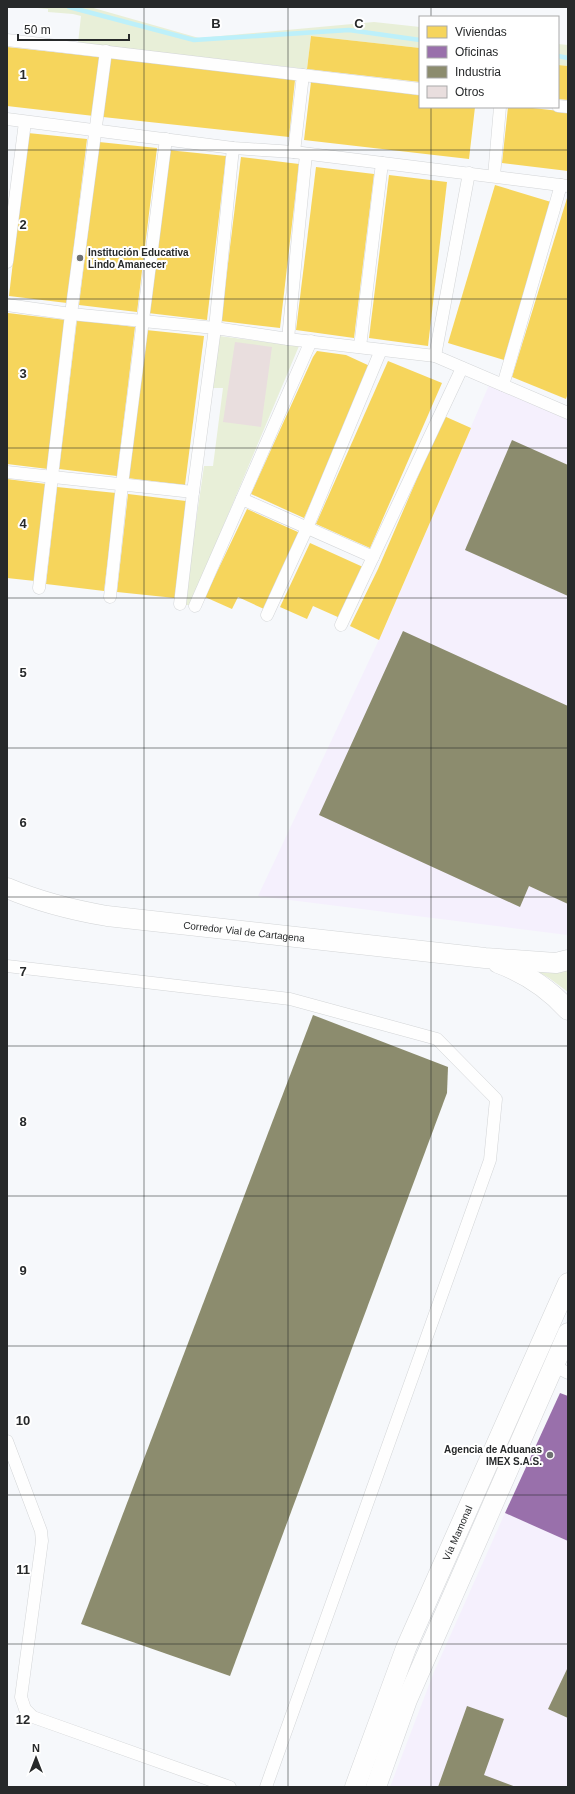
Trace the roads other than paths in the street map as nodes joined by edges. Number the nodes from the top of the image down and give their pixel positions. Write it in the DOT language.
graph roads {
  1 [pos="7,40"];
  2 [pos="106,51"];
  3 [pos="303,75"];
  4 [pos="419,89"];
  5 [pos="500,108"];
  6 [pos="7,119"];
  7 [pos="25,122"];
  8 [pos="96,130"];
  9 [pos="166,139"];
  10 [pos="232,148"];
  11 [pos="294,152"];
  12 [pos="306,154"];
  13 [pos="382,163"];
  14 [pos="469,173"];
  15 [pos="494,176"];
  16 [pos="565,185"];
  17 [pos="7,262"];
  18 [pos="7,305"];
  19 [pos="71,314"];
  20 [pos="142,320"];
  21 [pos="214,328"];
  22 [pos="288,339"];
  23 [pos="310,341"];
  24 [pos="360,346"];
  25 [pos="382,350"];
  26 [pos="435,356"];
  27 [pos="462,368"];
  28 [pos="503,385"];
  29 [pos="568,414"];
  30 [pos="7,472"];
  31 [pos="53,477"];
  32 [pos="122,485"];
  33 [pos="193,492"];
  34 [pos="242,499"];
  35 [pos="307,528"];
  36 [pos="373,557"];
  37 [pos="39,588"];
  38 [pos="110,597"];
  39 [pos="180,604"];
  40 [pos="194,606"];
  41 [pos="267,615"];
  42 [pos="341,625"];
  43 [pos="7,888"];
  44 [pos="485,958"];
  45 [pos="568,960"];
  46 [pos="7,966"];
  47 [pos="568,1010"];
  48 [pos="568,1283"];
  49 [pos="568,1333"];
  50 [pos="561,1369"];
  51 [pos="7,1441"];
  52 [pos="230,1787"];
  53 [pos="266,1787"];
  54 [pos="355,1787"];
  55 [pos="376,1787"];
  1 -- 2 [label="street"];
  2 -- 3 [label="street"];
  2 -- 8 [label="street"];
  3 -- 4 [label="street"];
  3 -- 11 [label="street"];
  5 -- 15 [label="street"];
  6 -- 7 [label="street"];
  7 -- 8 [label="street"];
  7 -- 17 [label="street"];
  8 -- 9 [label="street"];
  8 -- 19 [label="street"];
  9 -- 10 [label="street"];
  9 -- 20 [label="street"];
  10 -- 11 [label="street"];
  10 -- 21 [label="street"];
  11 -- 12 [label="street"];
  12 -- 13 [label="street"];
  12 -- 22 [label="street"];
  13 -- 14 [label="street"];
  13 -- 24 [label="street"];
  14 -- 15 [label="street"];
  14 -- 26 [label="street"];
  15 -- 16 [label="street"];
  16 -- 28 [label="street"];
  18 -- 19 [label="street"];
  19 -- 20 [label="street"];
  19 -- 31 [label="street"];
  20 -- 21 [label="street"];
  20 -- 32 [label="street"];
  21 -- 22 [label="street"];
  21 -- 33 [label="street"];
  22 -- 23 [label="street"];
  23 -- 24 [label="street"];
  23 -- 34 [label="street"];
  24 -- 25 [label="street"];
  25 -- 26 [label="street"];
  25 -- 35 [label="street"];
  26 -- 27 [label="street"];
  27 -- 28 [label="street"];
  27 -- 36 [label="street"];
  28 -- 29 [label="street"];
  30 -- 31 [label="street"];
  31 -- 32 [label="street"];
  31 -- 37 [label="street"];
  32 -- 33 [label="street"];
  32 -- 38 [label="street"];
  33 -- 39 [label="street"];
  34 -- 35 [label="street"];
  34 -- 40 [label="street"];
  35 -- 36 [label="street"];
  35 -- 41 [label="street"];
  36 -- 42 [label="street"];
  43 -- 44 [label="main road, Corredor Vial de Cartagena"];
  44 -- 45 [label="main road, Corredor Vial de Cartagena"];
  44 -- 47 [label="main road, Corredor Vial de Cartagena"];
  46 -- 53 [label="street"];
  48 -- 54 [label="main road, Vía Mamonal"];
  49 -- 50 [label="main road"];
  50 -- 55 [label="main road"];
  51 -- 52 [label="street"];
}
